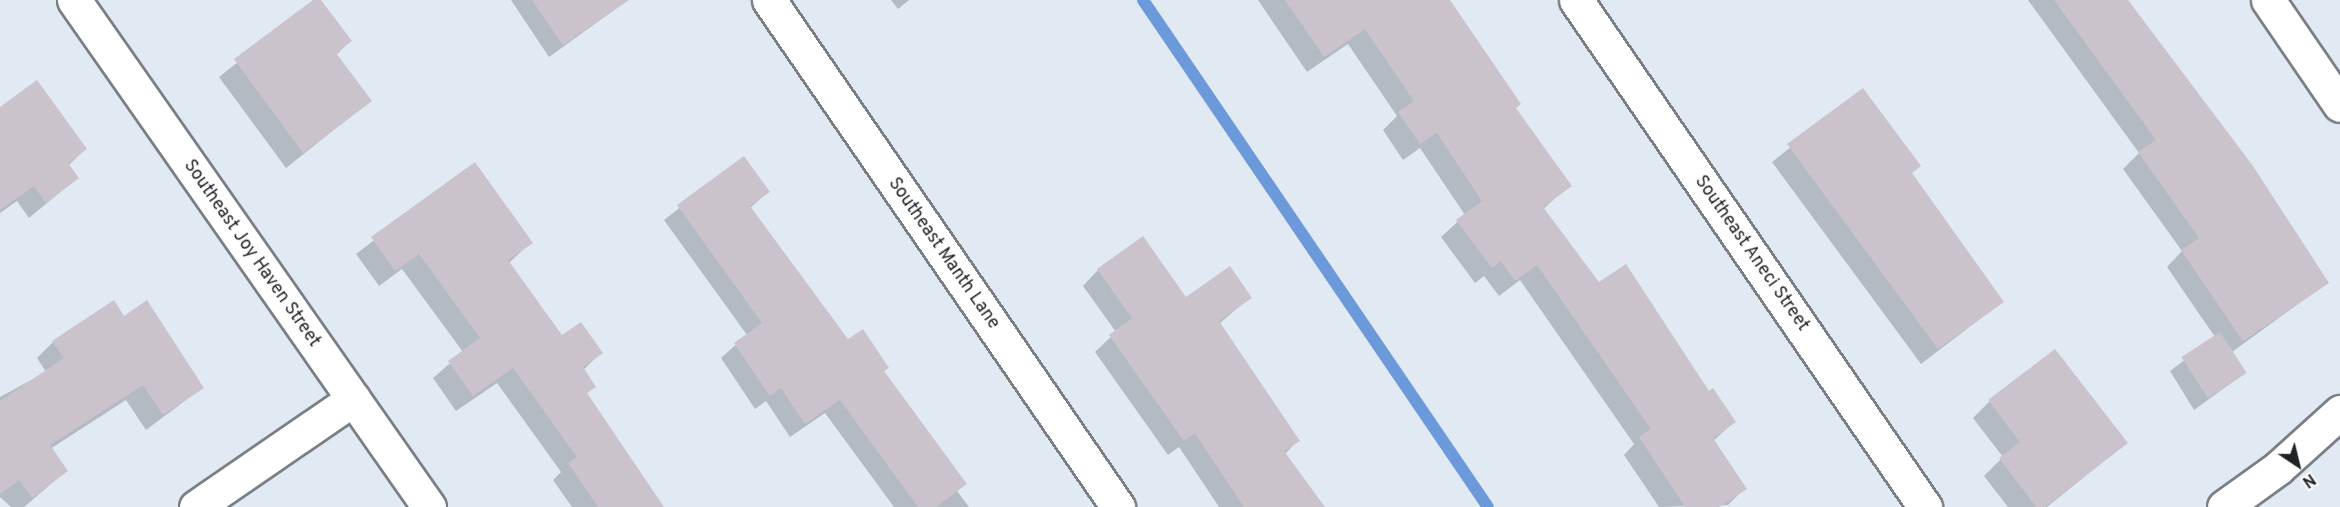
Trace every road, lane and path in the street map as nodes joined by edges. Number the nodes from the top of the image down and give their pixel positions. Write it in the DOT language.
graph roads {
  1 [pos="74,0"];
  2 [pos="769,0"];
  3 [pos="1576,0"];
  4 [pos="2268,0"];
  5 [pos="2340,105"];
  6 [pos="353,399"];
  7 [pos="2340,412"];
  8 [pos="196,507"];
  9 [pos="429,507"];
  10 [pos="1118,507"];
  11 [pos="1925,507"];
  12 [pos="2224,507"];
  1 -- 6 [label="street, Southeast Joy Haven Street"];
  2 -- 10 [label="street, Southeast Manth Lane"];
  3 -- 11 [label="street, Southeast Aneci Street"];
  4 -- 5 [label="street"];
  6 -- 8 [label="street"];
  6 -- 9 [label="street, Southeast Joy Haven Street"];
  7 -- 12 [label="street"];
}
